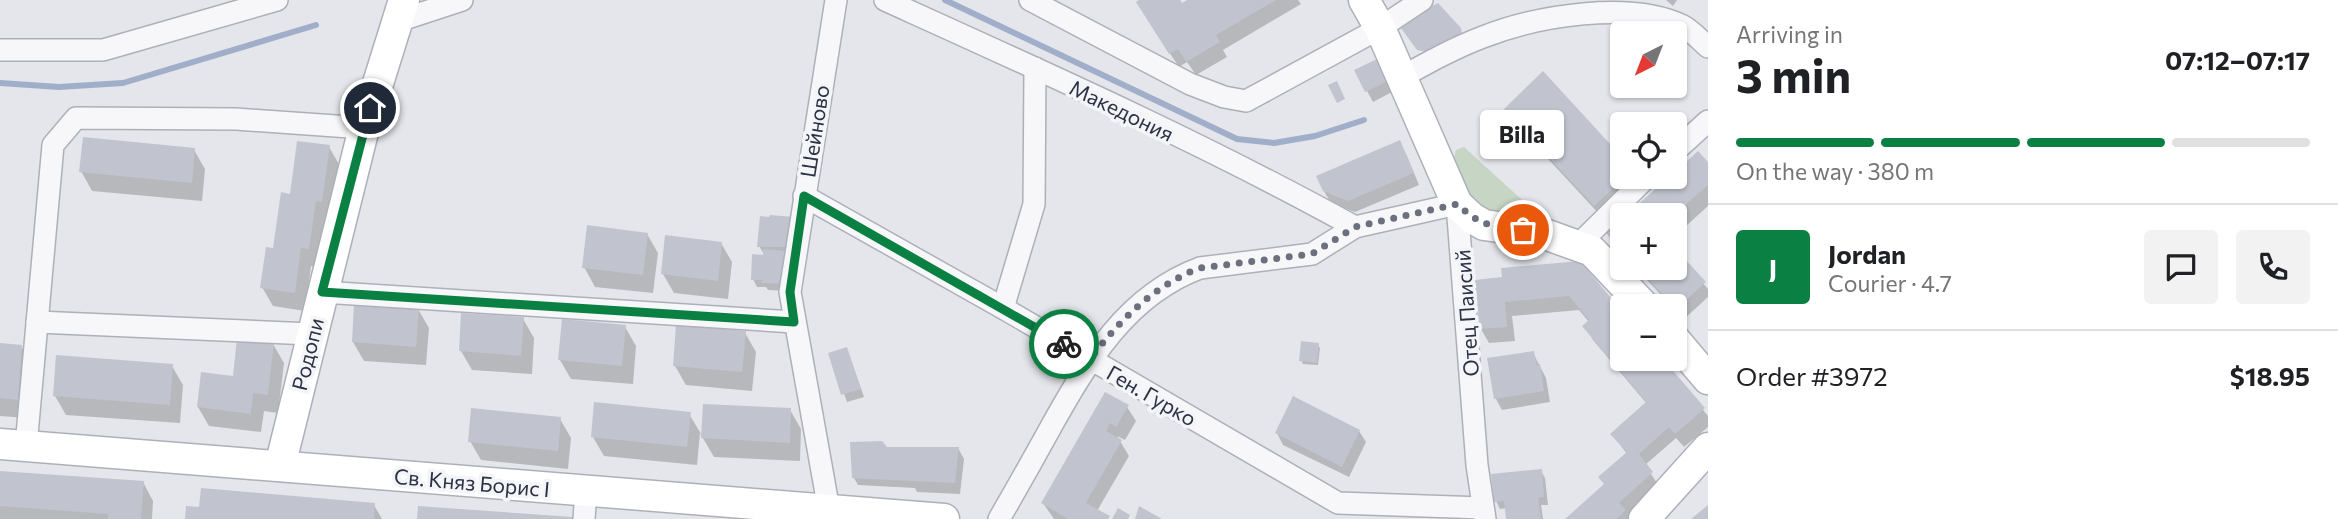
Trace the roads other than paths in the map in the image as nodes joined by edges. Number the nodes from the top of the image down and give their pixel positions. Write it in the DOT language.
graph roads {
  1 [pos="276,0"];
  2 [pos="462,0"];
  3 [pos="836,0"];
  4 [pos="885,0"];
  5 [pos="1030,0"];
  6 [pos="1364,0"];
  7 [pos="1422,0"];
  8 [pos="400,11"];
  9 [pos="1380,28"];
  10 [pos="1708,47"];
  11 [pos="0,50"];
  12 [pos="1035,68"];
  13 [pos="1400,78"];
  14 [pos="1708,121"];
  15 [pos="364,128"];
  16 [pos="1687,140"];
  17 [pos="1635,189"];
  18 [pos="804,196"];
  19 [pos="1457,204"];
  20 [pos="1355,227"];
  21 [pos="1578,245"];
  22 [pos="322,292"];
  23 [pos="1633,294"];
  24 [pos="1003,308"];
  25 [pos="794,322"];
  26 [pos="37,323"];
  27 [pos="311,334"];
  28 [pos="1687,354"];
  29 [pos="1090,359"];
  30 [pos="1708,379"];
  31 [pos="13,445"];
  32 [pos="1708,447"];
  33 [pos="280,466"];
  34 [pos="585,505"];
  35 [pos="829,510"];
  36 [pos="1484,513"];
  37 [pos="944,519"];
  38 [pos="999,519"];
  39 [pos="1644,519"];
  1 -- 11 [label="street"];
  2 -- 8 [label="street"];
  3 -- 18 [label="street, Шейново"];
  4 -- 12 [label="street, Македония"];
  5 -- 9 [label="street"];
  6 -- 9 [label="street, Отец Паисий"];
  7 -- 9 [label="street"];
  8 -- 15 [label="street, Родопи"];
  9 -- 13 [label="street, Отец Паисий"];
  10 -- 13 [label="street"];
  12 -- 20 [label="street, Македония"];
  12 -- 24 [label="street"];
  13 -- 19 [label="street, Отец Паисий"];
  14 -- 16 [label="street"];
  15 -- 22 [label="street, Родопи"];
  15 -- 26 [label="street"];
  17 -- 21 [label="street"];
  18 -- 24 [label="street, Ген. Гурко"];
  18 -- 25 [label="street, Шейново"];
  19 -- 20 [label="street"];
  19 -- 21 [label="street"];
  19 -- 36 [label="street, Отец Паисий"];
  20 -- 29 [label="street"];
  21 -- 23 [label="street"];
  22 -- 25 [label="street"];
  22 -- 27 [label="street, Родопи"];
  24 -- 29 [label="street, Ген. Гурко"];
  25 -- 35 [label="street, Шейново"];
  26 -- 27 [label="street"];
  26 -- 31 [label="street"];
  27 -- 33 [label="street, Родопи"];
  28 -- 30 [label="street"];
  29 -- 36 [label="street, Ген. Гурко"];
  29 -- 38 [label="street"];
  31 -- 33 [label="street, Св. Княз Борис I"];
  32 -- 39 [label="street"];
  33 -- 34 [label="street, Св. Княз Борис I"];
  34 -- 35 [label="street, Св. Княз Борис I"];
  35 -- 37 [label="street, Св. Княз Борис I"];
}
